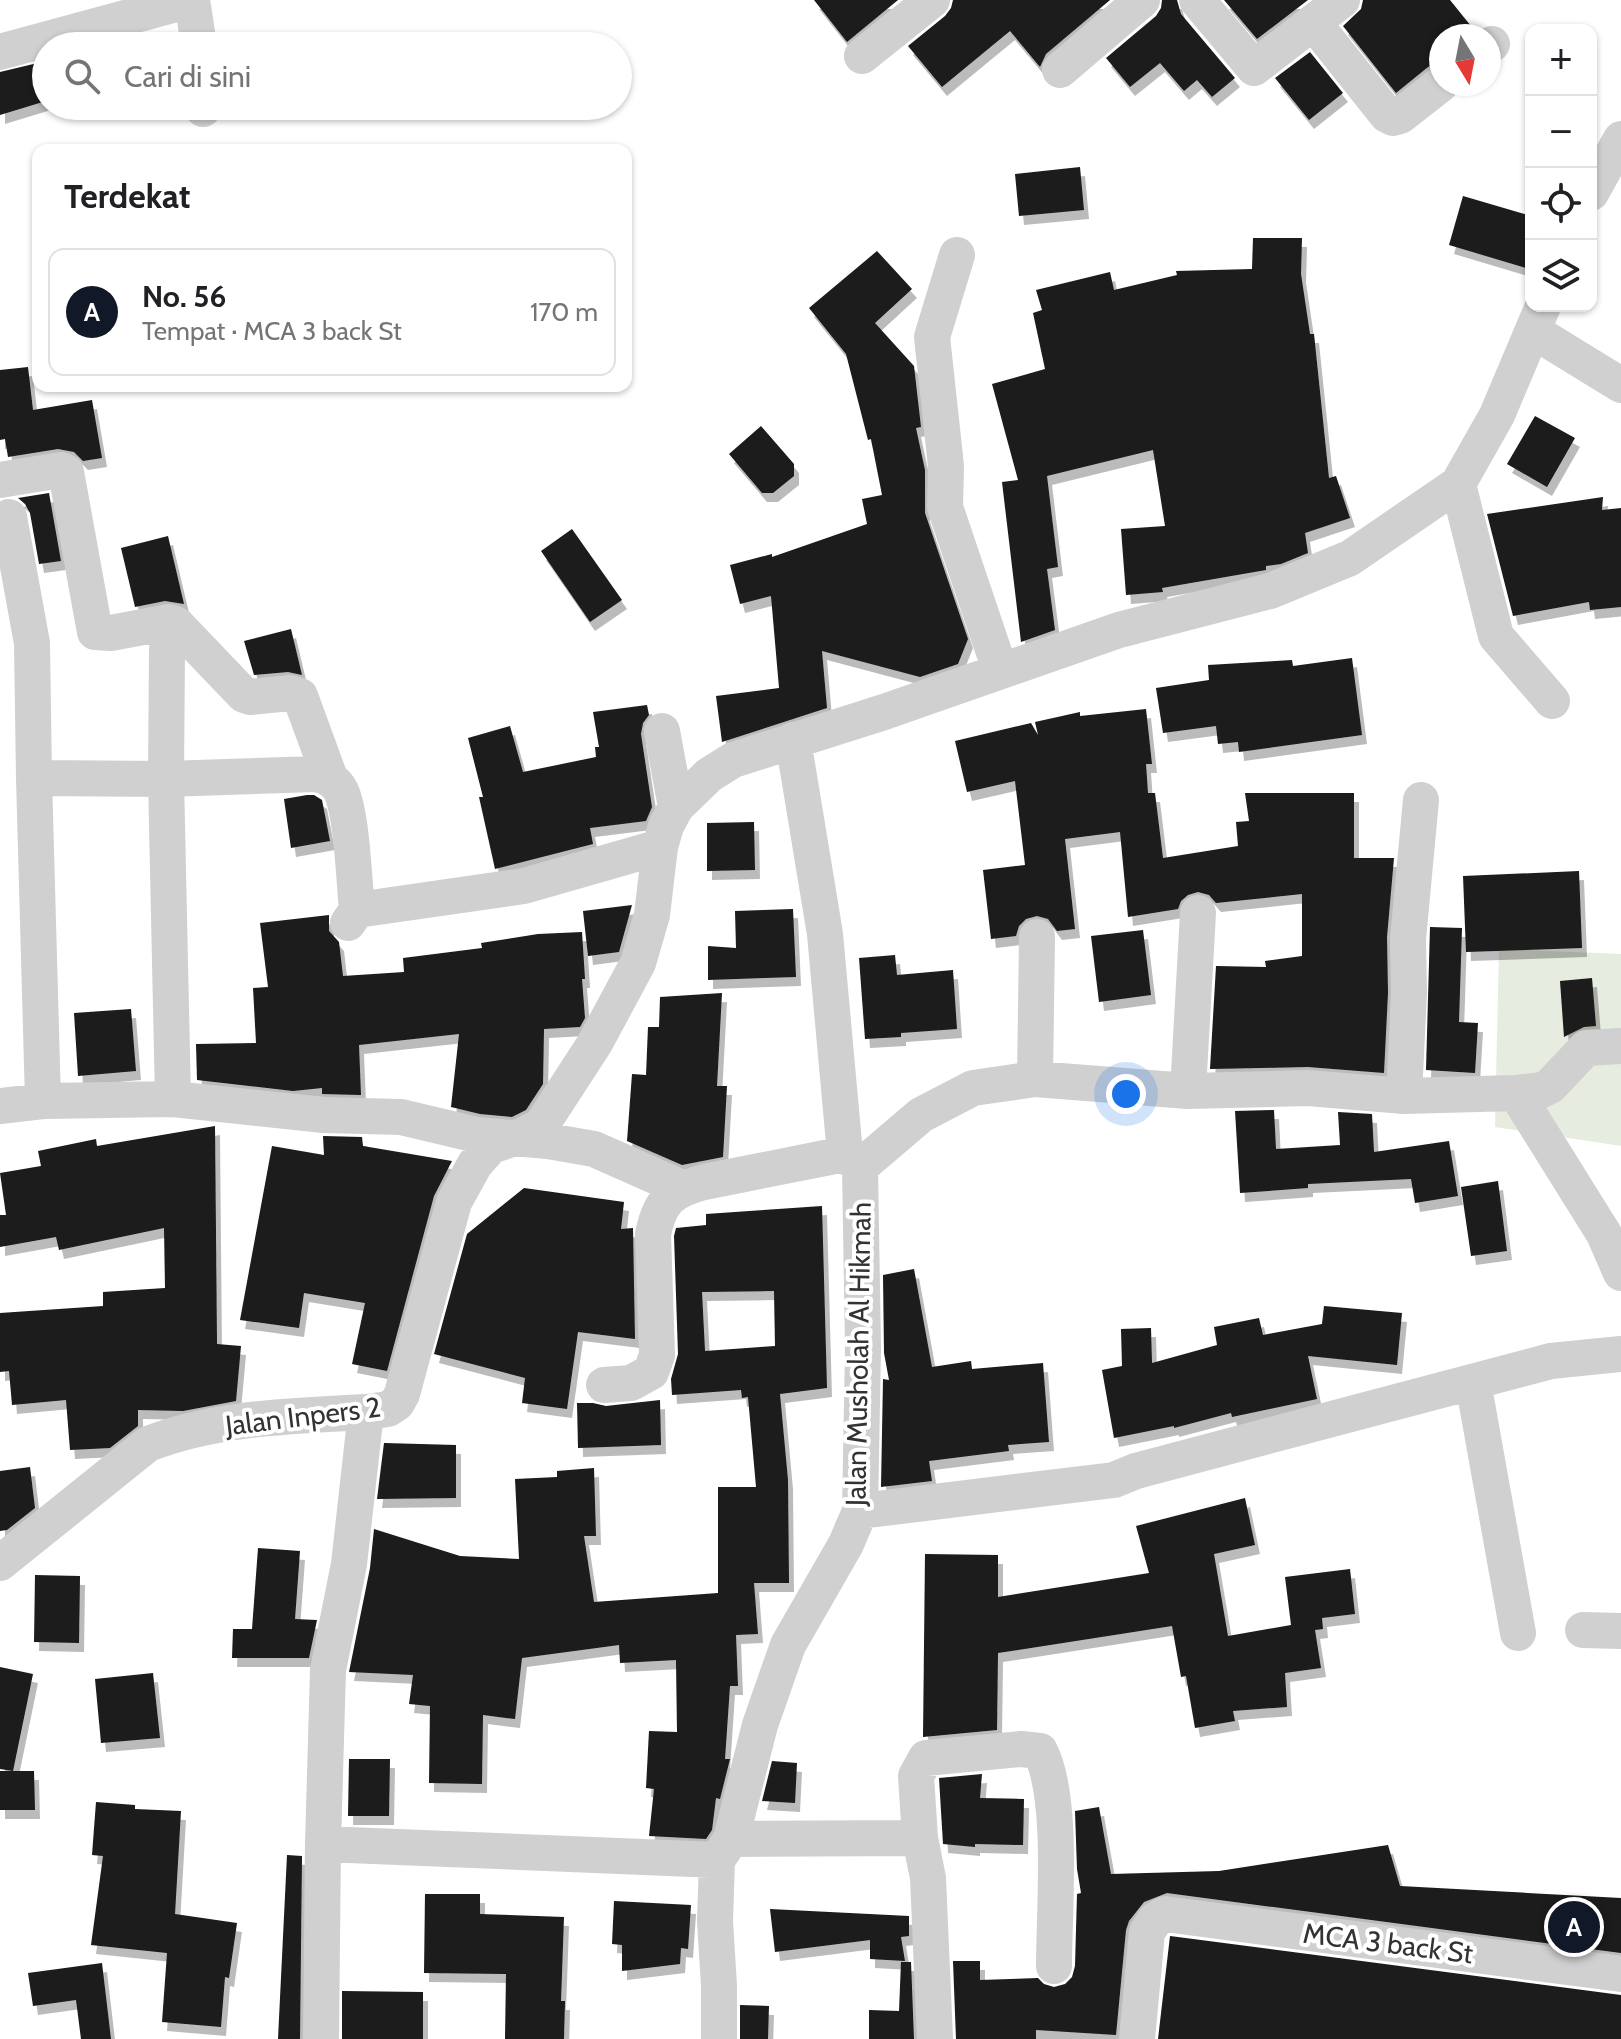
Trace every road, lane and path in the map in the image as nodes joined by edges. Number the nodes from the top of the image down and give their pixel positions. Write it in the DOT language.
graph roads {
  1 [pos="932,0"];
  2 [pos="1142,0"];
  3 [pos="1197,0"];
  4 [pos="1342,0"];
  5 [pos="1313,22"];
  6 [pos="74,32"];
  7 [pos="197,32"];
  8 [pos="32,43"];
  9 [pos="0,52"];
  10 [pos="862,56"];
  11 [pos="1060,70"];
  12 [pos="1429,93"];
  13 [pos="1621,139"];
  14 [pos="1597,183"];
  15 [pos="1597,196"];
  16 [pos="1621,204"];
  17 [pos="957,255"];
  18 [pos="1538,319"];
  19 [pos="1621,385"];
  20 [pos="0,480"];
  21 [pos="1458,484"];
  22 [pos="9,517"];
  23 [pos="167,649"];
  24 [pos="1000,670"];
  25 [pos="1552,701"];
  26 [pos="662,731"];
  27 [pos="793,740"];
  28 [pos="34,778"];
  29 [pos="330,778"];
  30 [pos="166,779"];
  31 [pos="1421,800"];
  32 [pos="676,807"];
  33 [pos="660,847"];
  34 [pos="1198,913"];
  35 [pos="1037,937"];
  36 [pos="1621,1046"];
  37 [pos="1035,1079"];
  38 [pos="1188,1091"];
  39 [pos="1516,1093"];
  40 [pos="1404,1096"];
  41 [pos="173,1099"];
  42 [pos="43,1101"];
  43 [pos="0,1106"];
  44 [pos="513,1139"];
  45 [pos="852,1160"];
  46 [pos="682,1188"];
  47 [pos="1621,1273"];
  48 [pos="1621,1354"];
  49 [pos="1473,1382"];
  50 [pos="604,1385"];
  51 [pos="366,1412"];
  52 [pos="860,1511"];
  53 [pos="0,1563"];
  54 [pos="1583,1630"];
  55 [pos="1621,1631"];
  56 [pos="1518,1633"];
  57 [pos="920,1838"];
  58 [pos="323,1844"];
  59 [pos="724,1849"];
  60 [pos="1054,1966"];
  61 [pos="1621,1974"];
  62 [pos="321,2039"];
  63 [pos="719,2039"];
  64 [pos="935,2039"];
  65 [pos="1137,2039"];
  1 -- 10 [label="street"];
  2 -- 11 [label="street"];
  3 -- 5 [label="street"];
  4 -- 5 [label="street"];
  5 -- 12 [label="street"];
  6 -- 7 [label="street"];
  8 -- 9 [label="street"];
  13 -- 14 [label="street"];
  15 -- 16 [label="street"];
  17 -- 24 [label="street"];
  18 -- 19 [label="street"];
  18 -- 21 [label="street"];
  20 -- 29 [label="street"];
  21 -- 24 [label="street"];
  21 -- 25 [label="street"];
  22 -- 28 [label="street"];
  23 -- 30 [label="street"];
  24 -- 27 [label="street"];
  26 -- 32 [label="street"];
  27 -- 32 [label="street"];
  27 -- 45 [label="street, Jalan Musholah Al Hikmah"];
  28 -- 30 [label="street"];
  28 -- 42 [label="street"];
  29 -- 30 [label="street"];
  29 -- 33 [label="street"];
  30 -- 41 [label="street"];
  31 -- 40 [label="street"];
  32 -- 33 [label="street, Jalan Inpers 2"];
  33 -- 44 [label="street, Jalan Inpers 2"];
  34 -- 38 [label="street"];
  35 -- 37 [label="street"];
  36 -- 39 [label="street"];
  37 -- 38 [label="street"];
  37 -- 45 [label="street"];
  38 -- 40 [label="street"];
  39 -- 40 [label="street"];
  39 -- 47 [label="street"];
  41 -- 42 [label="street"];
  41 -- 44 [label="street"];
  42 -- 43 [label="street"];
  44 -- 46 [label="street"];
  44 -- 51 [label="street, Jalan Inpers 2"];
  45 -- 46 [label="street"];
  45 -- 52 [label="street, Jalan Musholah Al Hikmah"];
  46 -- 50 [label="street"];
  48 -- 49 [label="street"];
  49 -- 52 [label="street"];
  49 -- 56 [label="street"];
  51 -- 53 [label="street, Jalan Inpers 2"];
  51 -- 58 [label="street"];
  52 -- 59 [label="street, Jalan Musholah Al Hikmah"];
  54 -- 55 [label="street"];
  57 -- 59 [label="street"];
  57 -- 60 [label="street"];
  57 -- 64 [label="street"];
  58 -- 59 [label="street"];
  58 -- 62 [label="street"];
  59 -- 63 [label="street, Jalan Musholah Al Hikmah"];
  61 -- 65 [label="street, MCA 3 back St"];
}
